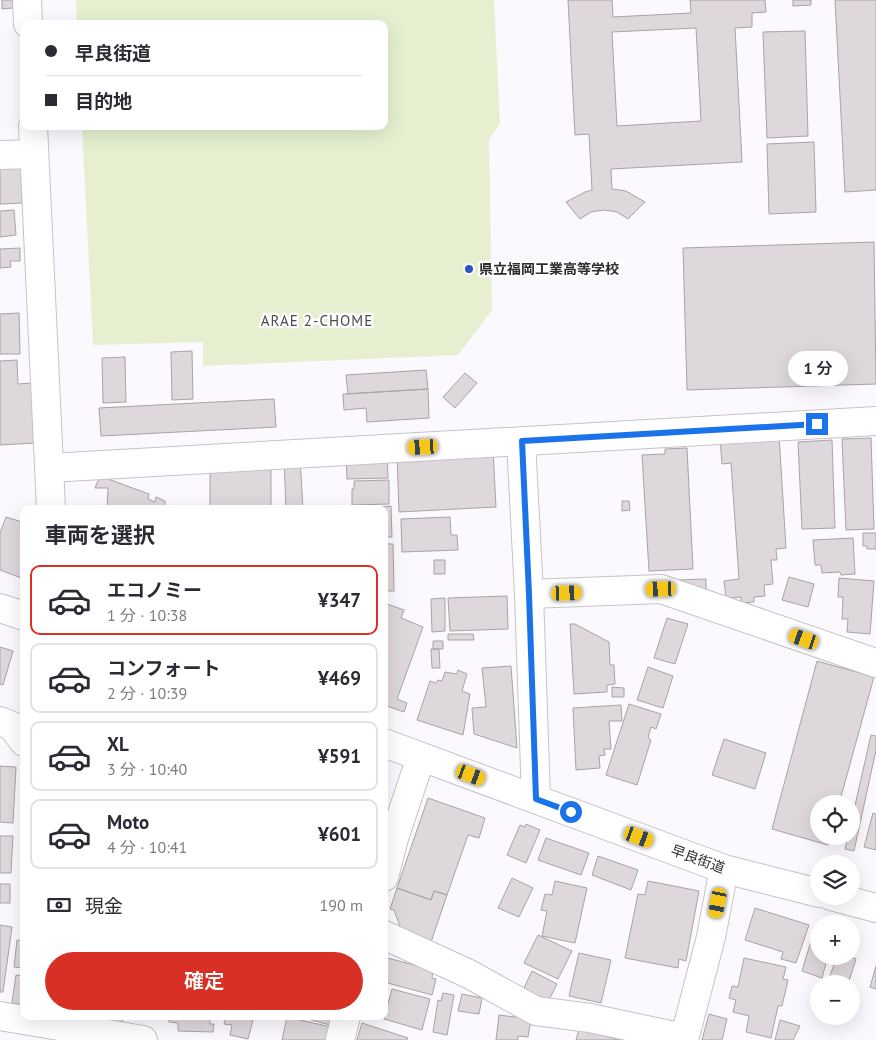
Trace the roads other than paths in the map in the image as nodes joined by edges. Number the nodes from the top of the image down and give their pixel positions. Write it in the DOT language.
graph roads {
  1 [pos="27,0"];
  2 [pos="28,20"];
  3 [pos="33,130"];
  4 [pos="34,154"];
  5 [pos="0,155"];
  6 [pos="876,421"];
  7 [pos="522,441"];
  8 [pos="49,468"];
  9 [pos="51,505"];
  10 [pos="529,594"];
  11 [pos="0,608"];
  12 [pos="20,615"];
  13 [pos="876,664"];
  14 [pos="0,721"];
  15 [pos="20,737"];
  16 [pos="388,745"];
  17 [pos="421,757"];
  18 [pos="536,799"];
  19 [pos="388,861"];
  20 [pos="724,869"];
  21 [pos="810,891"];
  22 [pos="860,904"];
  23 [pos="876,908"];
  24 [pos="388,937"];
  25 [pos="0,1016"];
  26 [pos="20,1019"];
  27 [pos="24,1020"];
  28 [pos="345,1020"];
  29 [pos="684,1039"];
  30 [pos="143,1040"];
  31 [pos="340,1040"];
  1 -- 2 [label="street"];
  3 -- 4 [label="street"];
  4 -- 5 [label="street"];
  4 -- 8 [label="street"];
  6 -- 7 [label="street"];
  7 -- 8 [label="street"];
  7 -- 10 [label="street"];
  8 -- 9 [label="street"];
  10 -- 13 [label="street"];
  10 -- 18 [label="street"];
  11 -- 12 [label="street"];
  14 -- 15 [label="street"];
  16 -- 17 [label="street, 早良街道"];
  17 -- 18 [label="street, 早良街道"];
  17 -- 19 [label="street"];
  18 -- 20 [label="street, 早良街道"];
  20 -- 21 [label="street, 早良街道"];
  20 -- 29 [label="street"];
  22 -- 23 [label="street"];
  24 -- 29 [label="street"];
  25 -- 26 [label="street"];
  27 -- 30 [label="street"];
  28 -- 31 [label="street"];
}
